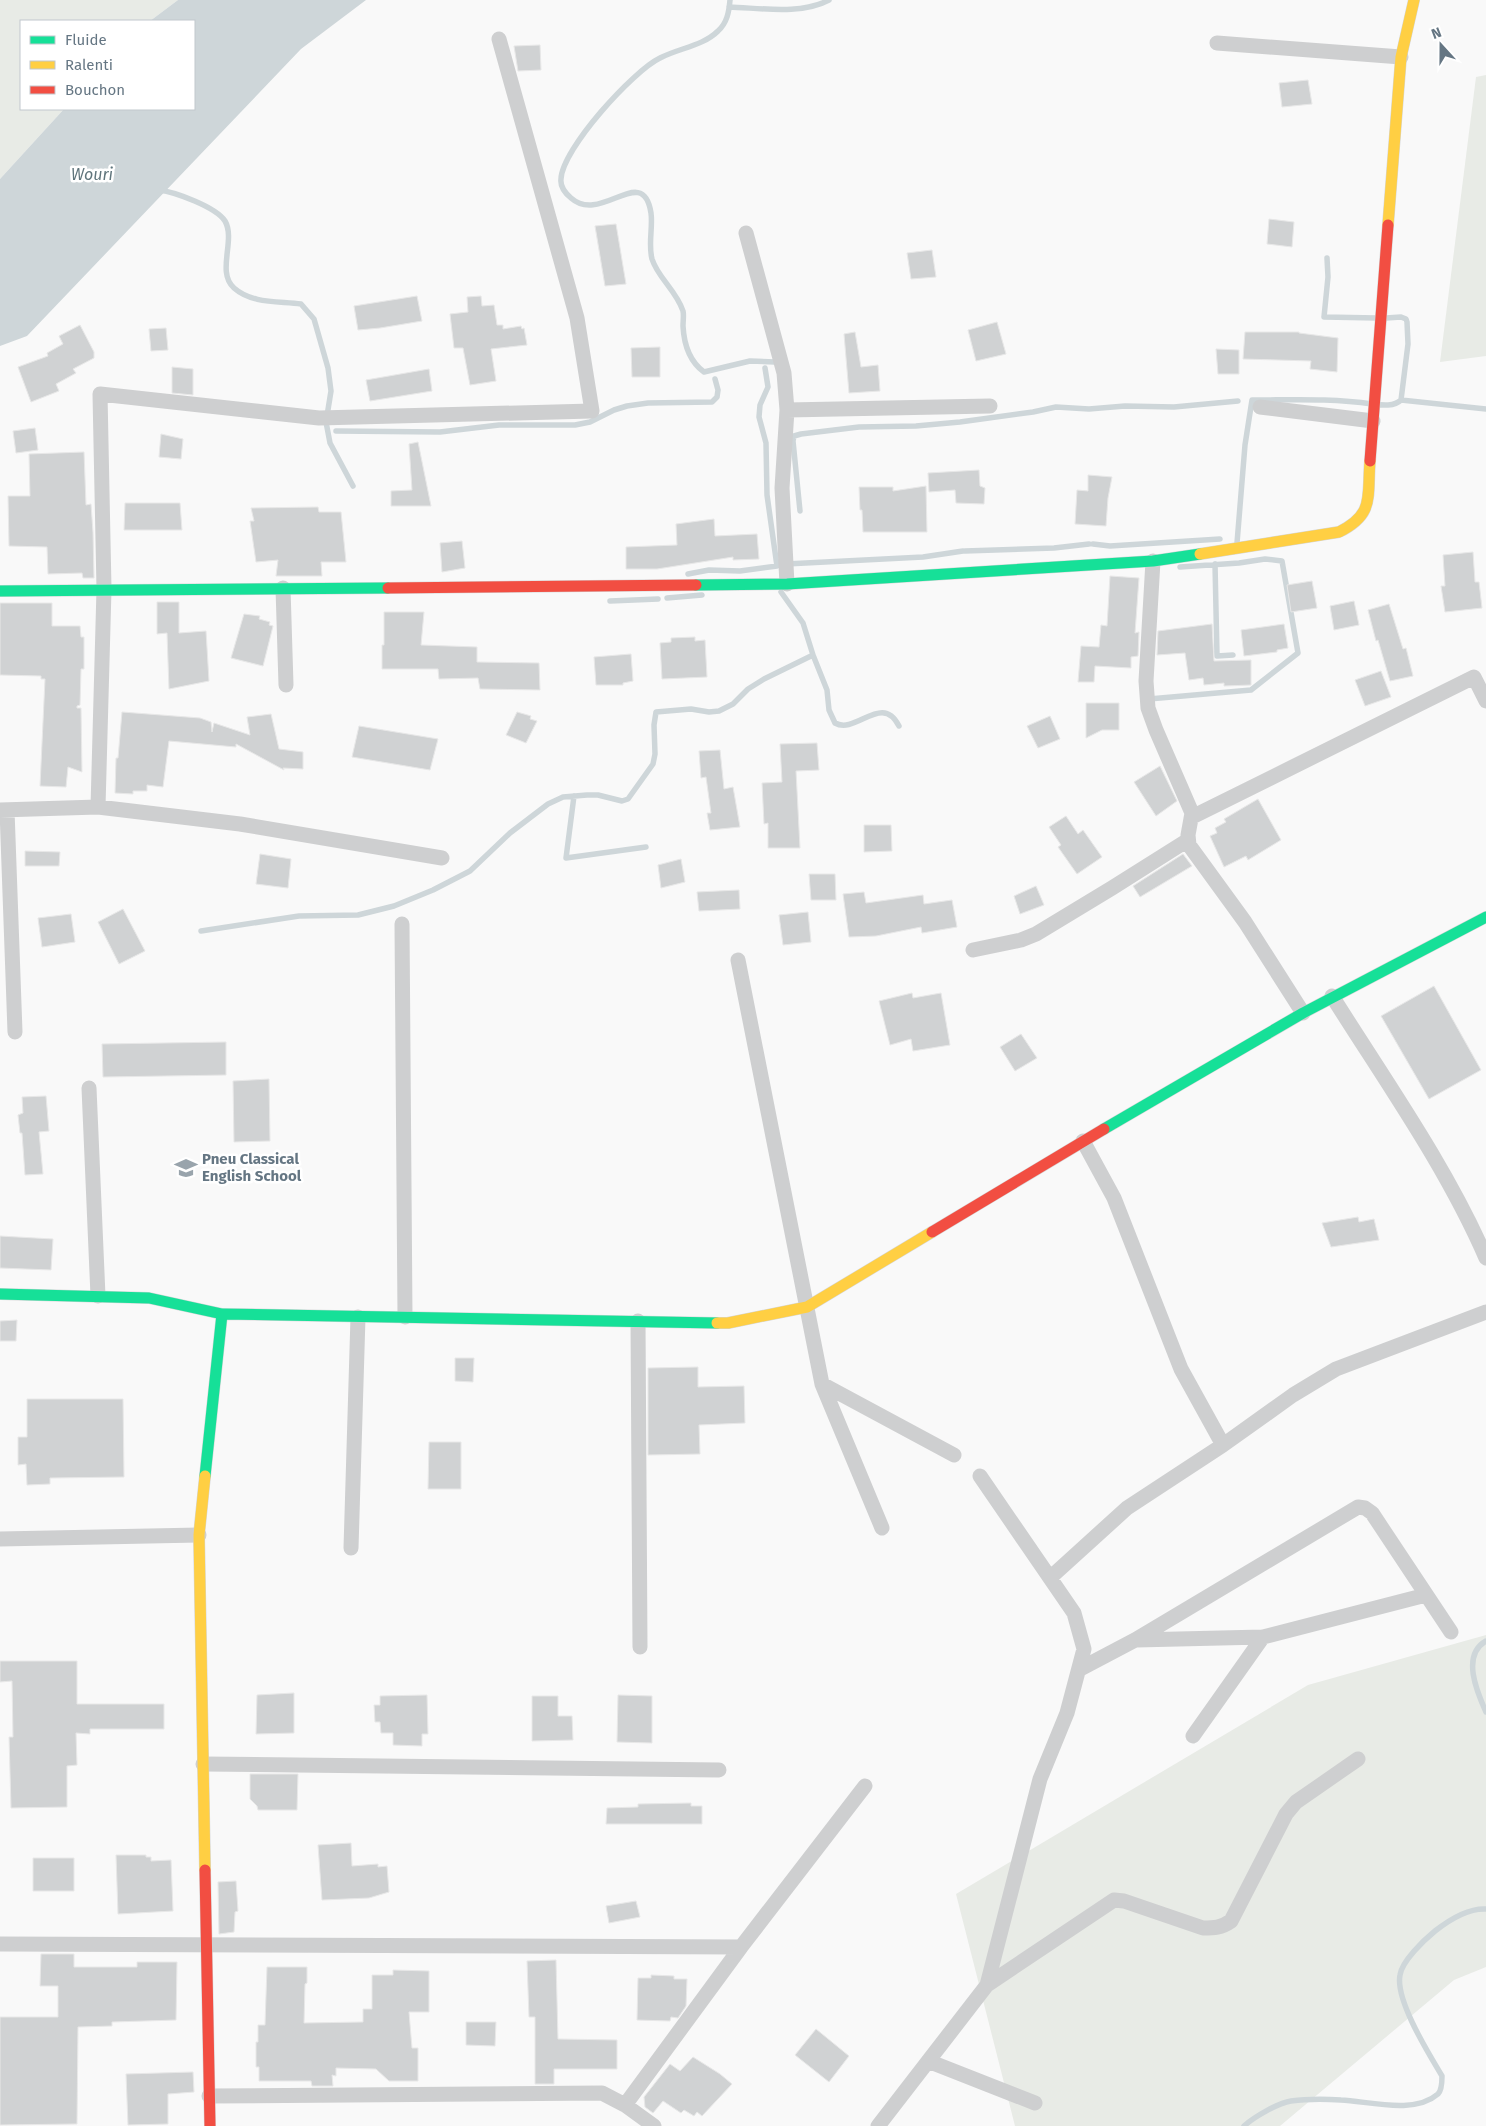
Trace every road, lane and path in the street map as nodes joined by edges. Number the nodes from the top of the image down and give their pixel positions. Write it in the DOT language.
graph roads {
  1 [pos="1414,0"];
  2 [pos="499,39"];
  3 [pos="1217,43"];
  4 [pos="1401,57"];
  5 [pos="746,233"];
  6 [pos="990,406"];
  7 [pos="1260,407"];
  8 [pos="787,410"];
  9 [pos="1373,421"];
  10 [pos="1153,561"];
  11 [pos="787,584"];
  12 [pos="283,588"];
  13 [pos="104,589"];
  14 [pos="0,591"];
  15 [pos="286,684"];
  16 [pos="1486,701"];
  17 [pos="98,807"];
  18 [pos="4,810"];
  19 [pos="1192,817"];
  20 [pos="1188,840"];
  21 [pos="442,858"];
  22 [pos="1486,917"];
  23 [pos="402,924"];
  24 [pos="973,950"];
  25 [pos="738,960"];
  26 [pos="1332,996"];
  27 [pos="1303,1013"];
  28 [pos="15,1032"];
  29 [pos="88,1088"];
  30 [pos="1083,1141"];
  31 [pos="1486,1258"];
  32 [pos="0,1294"];
  33 [pos="98,1296"];
  34 [pos="807,1307"];
  35 [pos="1486,1312"];
  36 [pos="222,1314"];
  37 [pos="358,1317"];
  38 [pos="405,1317"];
  39 [pos="638,1321"];
  40 [pos="822,1384"];
  41 [pos="1223,1445"];
  42 [pos="954,1455"];
  43 [pos="980,1476"];
  44 [pos="882,1528"];
  45 [pos="199,1535"];
  46 [pos="0,1540"];
  47 [pos="351,1548"];
  48 [pos="1051,1577"];
  49 [pos="1426,1595"];
  50 [pos="1451,1632"];
  51 [pos="1263,1637"];
  52 [pos="1135,1640"];
  53 [pos="640,1647"];
  54 [pos="1080,1669"];
  55 [pos="1193,1736"];
  56 [pos="1358,1759"];
  57 [pos="203,1764"];
  58 [pos="719,1770"];
  59 [pos="864,1786"];
  60 [pos="0,1944"];
  61 [pos="206,1945"];
  62 [pos="742,1947"];
  63 [pos="987,1985"];
  64 [pos="928,2061"];
  65 [pos="209,2096"];
  66 [pos="1035,2103"];
  67 [pos="625,2105"];
  68 [pos="210,2126"];
  69 [pos="654,2126"];
  70 [pos="878,2126"];
  1 -- 4 [label="street"];
  2 -- 13 [label="street"];
  3 -- 4 [label="street"];
  4 -- 9 [label="street"];
  5 -- 8 [label="street"];
  6 -- 8 [label="street"];
  7 -- 9 [label="street"];
  8 -- 11 [label="street"];
  9 -- 10 [label="street"];
  10 -- 11 [label="street"];
  10 -- 19 [label="street"];
  11 -- 12 [label="street"];
  12 -- 13 [label="street"];
  12 -- 15 [label="street"];
  13 -- 14 [label="street"];
  13 -- 17 [label="street"];
  16 -- 19 [label="street"];
  17 -- 18 [label="street"];
  17 -- 21 [label="street"];
  18 -- 28 [label="street"];
  19 -- 20 [label="street"];
  20 -- 24 [label="street"];
  20 -- 27 [label="street"];
  22 -- 26 [label="street"];
  23 -- 38 [label="street"];
  25 -- 34 [label="street"];
  26 -- 27 [label="street"];
  26 -- 31 [label="street"];
  27 -- 30 [label="street"];
  29 -- 33 [label="street"];
  30 -- 34 [label="street"];
  30 -- 41 [label="street"];
  32 -- 33 [label="street"];
  33 -- 36 [label="street"];
  34 -- 39 [label="street"];
  34 -- 40 [label="street"];
  35 -- 41 [label="street"];
  36 -- 37 [label="street"];
  36 -- 45 [label="street"];
  37 -- 38 [label="street"];
  37 -- 47 [label="street"];
  38 -- 39 [label="street"];
  39 -- 53 [label="street"];
  40 -- 42 [label="street"];
  40 -- 44 [label="street"];
  41 -- 48 [label="street"];
  43 -- 48 [label="street"];
  45 -- 46 [label="street"];
  45 -- 57 [label="street"];
  48 -- 54 [label="street"];
  49 -- 50 [label="street"];
  49 -- 51 [label="street"];
  49 -- 52 [label="street"];
  51 -- 52 [label="street"];
  51 -- 55 [label="street"];
  52 -- 54 [label="street"];
  54 -- 63 [label="street"];
  56 -- 63 [label="street"];
  57 -- 58 [label="street"];
  57 -- 61 [label="street"];
  59 -- 62 [label="street"];
  60 -- 61 [label="street"];
  61 -- 62 [label="street"];
  61 -- 65 [label="street"];
  62 -- 67 [label="street"];
  63 -- 64 [label="street"];
  64 -- 66 [label="street"];
  64 -- 70 [label="street"];
  65 -- 67 [label="street"];
  65 -- 68 [label="street"];
  67 -- 69 [label="street"];
}
